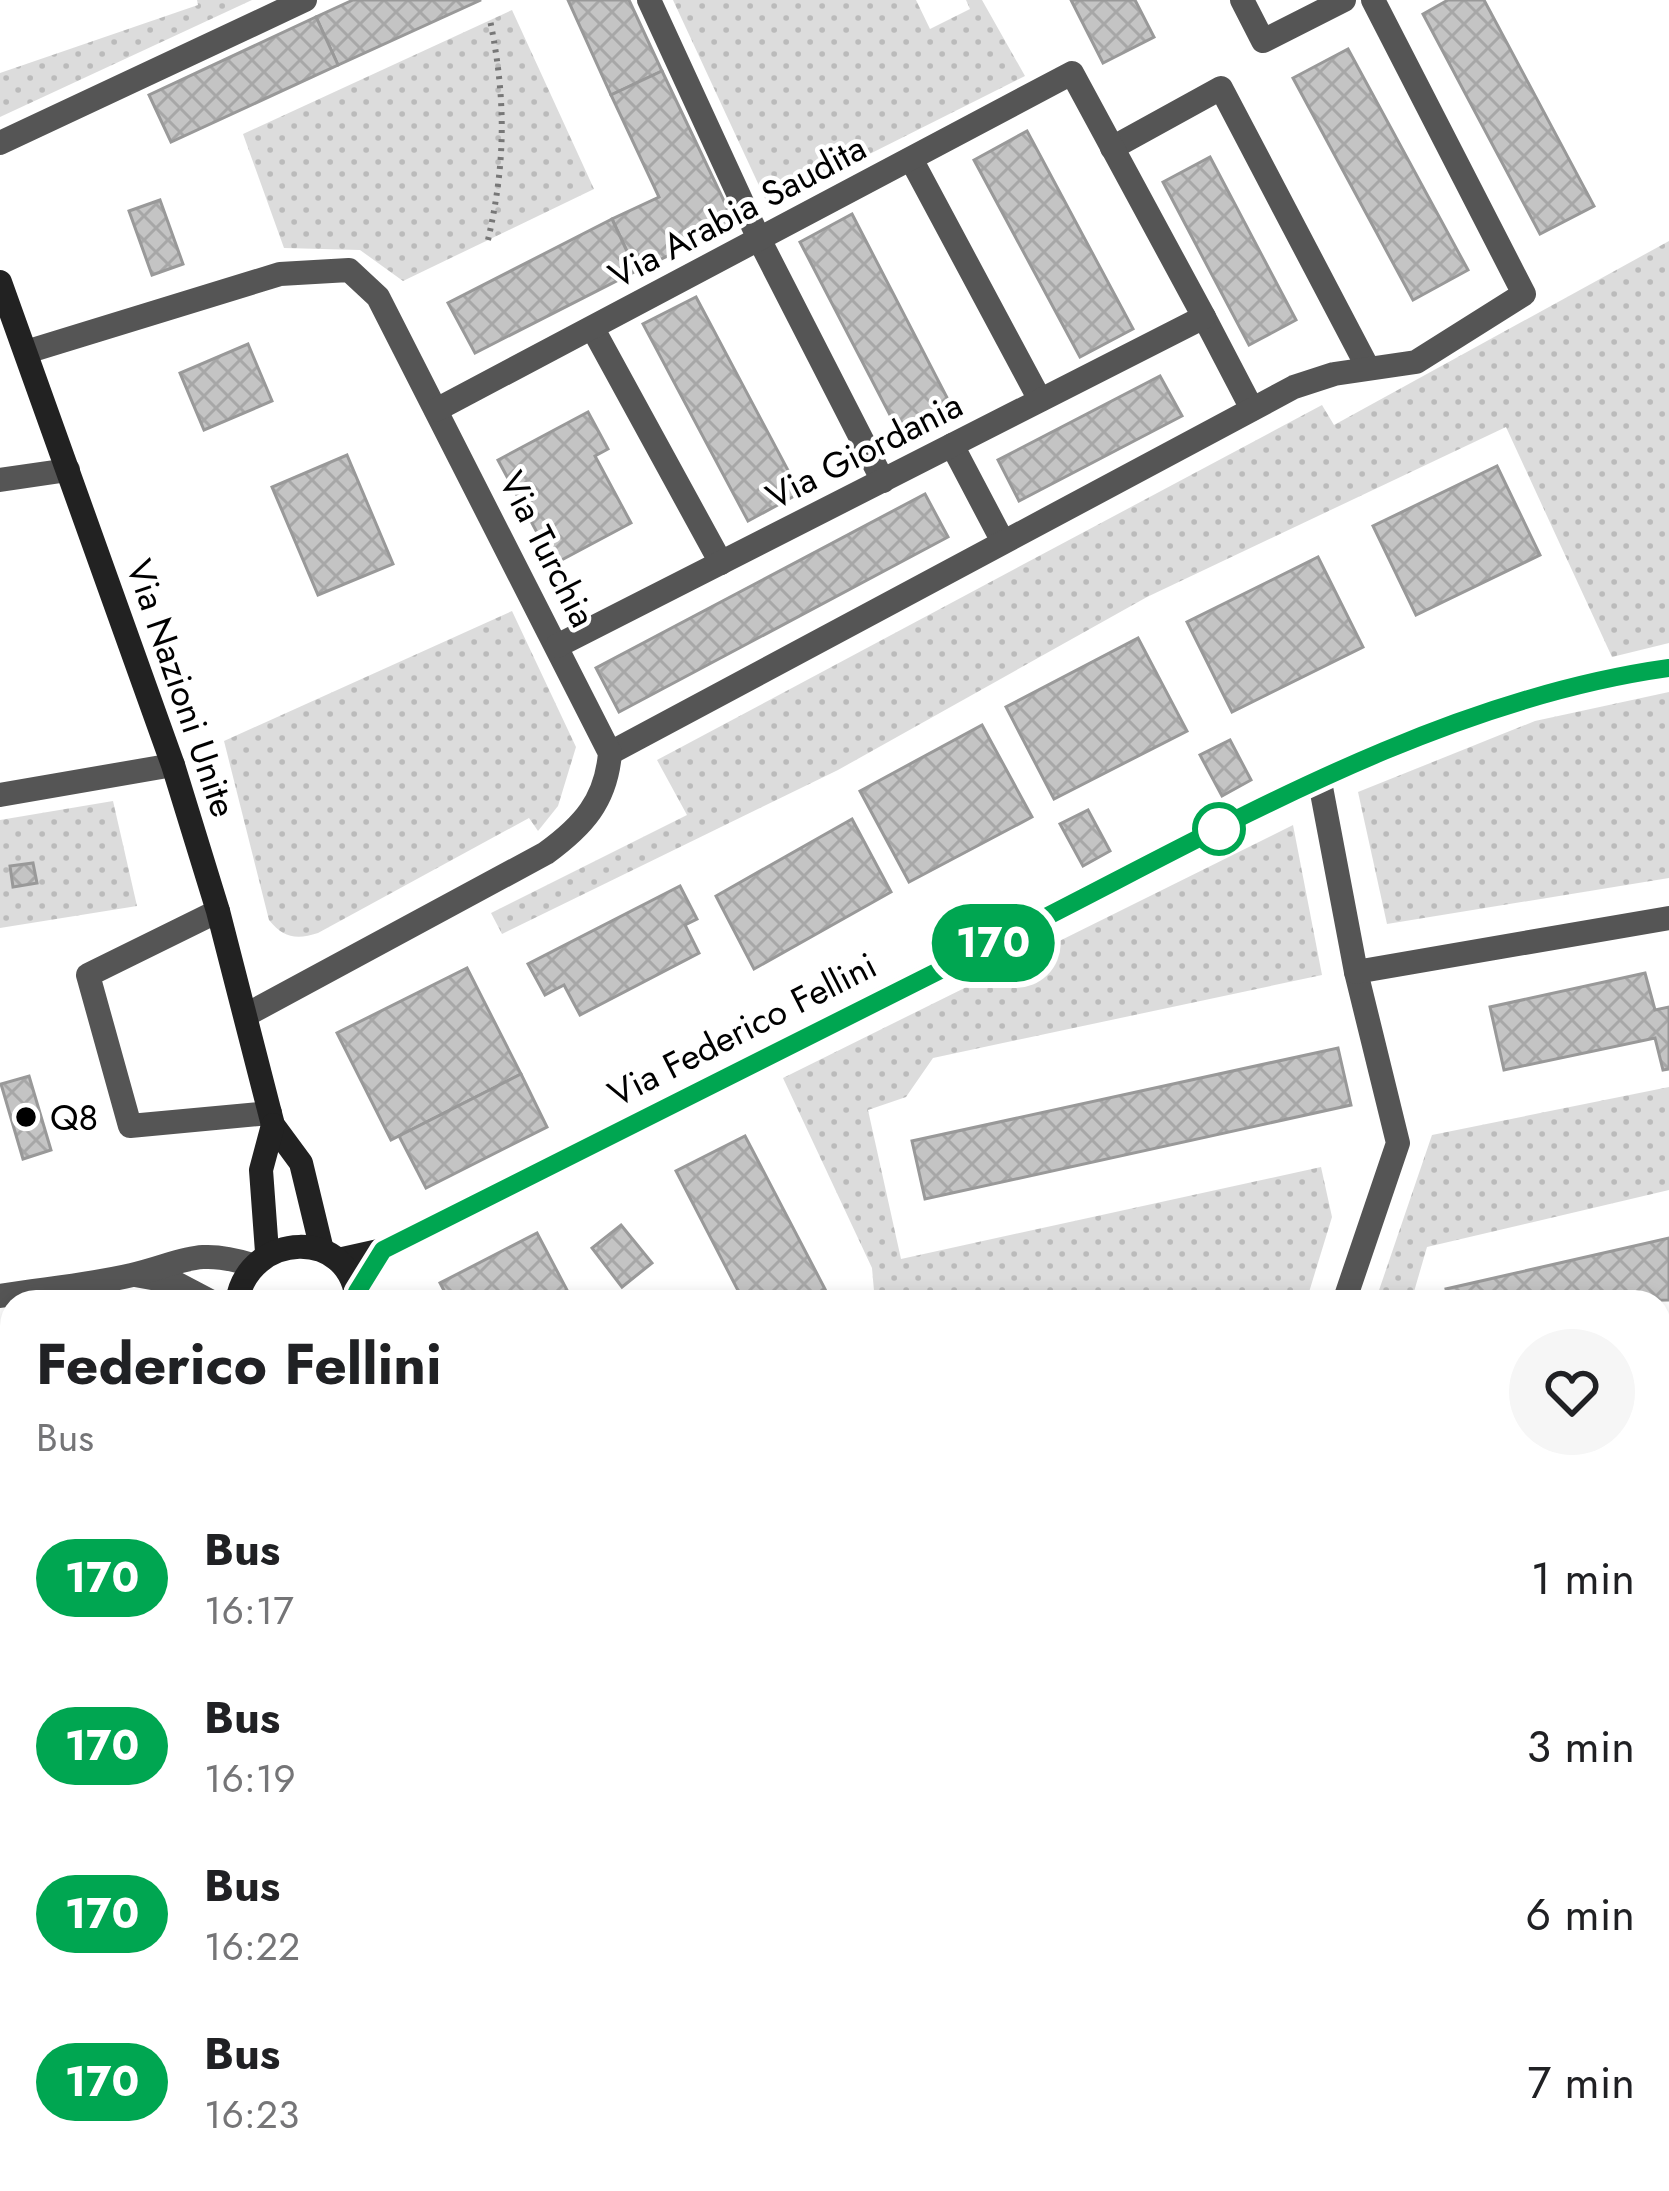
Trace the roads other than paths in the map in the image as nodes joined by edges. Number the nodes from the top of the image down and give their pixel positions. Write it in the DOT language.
graph roads {
  1 [pos="305,0"];
  2 [pos="649,0"];
  3 [pos="1242,0"];
  4 [pos="1344,0"];
  5 [pos="1373,0"];
  6 [pos="0,143"];
  7 [pos="1112,148"];
  8 [pos="911,159"];
  9 [pos="760,239"];
  10 [pos="0,282"];
  11 [pos="1204,317"];
  12 [pos="593,329"];
  13 [pos="26,352"];
  14 [pos="1368,368"];
  15 [pos="1040,400"];
  16 [pos="1252,409"];
  17 [pos="436,410"];
  18 [pos="952,445"];
  19 [pos="68,470"];
  20 [pos="0,479"];
  21 [pos="883,481"];
  22 [pos="1002,540"];
  23 [pos="721,563"];
  24 [pos="557,646"];
  25 [pos="1669,668"];
  26 [pos="610,753"];
  27 [pos="173,765"];
  28 [pos="1320,782"];
  29 [pos="0,795"];
  30 [pos="218,911"];
  31 [pos="1669,918"];
  32 [pos="1356,972"];
  33 [pos="246,1015"];
  34 [pos="271,1119"];
  35 [pos="383,1250"];
  36 [pos="330,1255"];
  37 [pos="259,1259"];
  38 [pos="135,1275"];
  39 [pos="39,1290"];
  40 [pos="189,1290"];
  41 [pos="243,1290"];
  42 [pos="352,1290"];
  43 [pos="361,1290"];
  44 [pos="1348,1290"];
  1 -- 6 [label="street"];
  2 -- 9 [label="street"];
  3 -- 4 [label="street"];
  5 -- 14 [label="street"];
  7 -- 8 [label="street, Via Arabia Saudita"];
  7 -- 11 [label="street"];
  7 -- 14 [label="street"];
  8 -- 9 [label="street, Via Arabia Saudita"];
  8 -- 15 [label="street"];
  9 -- 12 [label="street, Via Arabia Saudita"];
  9 -- 21 [label="street"];
  10 -- 13 [label="street, Via Nazioni Unite"];
  11 -- 15 [label="street, Via Giordania"];
  11 -- 16 [label="street"];
  12 -- 17 [label="street, Via Arabia Saudita"];
  12 -- 23 [label="street"];
  13 -- 17 [label="street, Via Turchia"];
  13 -- 19 [label="street, Via Nazioni Unite"];
  14 -- 16 [label="street"];
  15 -- 18 [label="street, Via Giordania"];
  16 -- 22 [label="street"];
  17 -- 24 [label="street, Via Turchia"];
  18 -- 21 [label="street, Via Giordania"];
  18 -- 22 [label="street"];
  19 -- 20 [label="street"];
  19 -- 27 [label="street, Via Nazioni Unite"];
  21 -- 23 [label="street, Via Giordania"];
  22 -- 26 [label="street"];
  23 -- 24 [label="street, Via Giordania"];
  24 -- 26 [label="street, Via Turchia"];
  25 -- 28 [label="street, Via Federico Fellini"];
  26 -- 33 [label="street"];
  27 -- 29 [label="street"];
  27 -- 30 [label="street, Via Nazioni Unite"];
  28 -- 32 [label="street"];
  28 -- 35 [label="street, Via Federico Fellini"];
  30 -- 33 [label="street, Via Nazioni Unite"];
  30 -- 34 [label="street"];
  31 -- 32 [label="street"];
  32 -- 44 [label="street"];
  33 -- 34 [label="street, Via Nazioni Unite"];
  34 -- 36 [label="street, Via Nazioni Unite"];
  34 -- 37 [label="street, Via Nazioni Unite"];
  35 -- 36 [label="street, Via Federico Fellini"];
  35 -- 43 [label="street"];
  36 -- 37 [label="street, Via Federico Fellini"];
  36 -- 42 [label="street, Via Nazioni Unite"];
  37 -- 38 [label="street"];
  37 -- 41 [label="street"];
  38 -- 39 [label="street"];
  38 -- 40 [label="street"];
}
